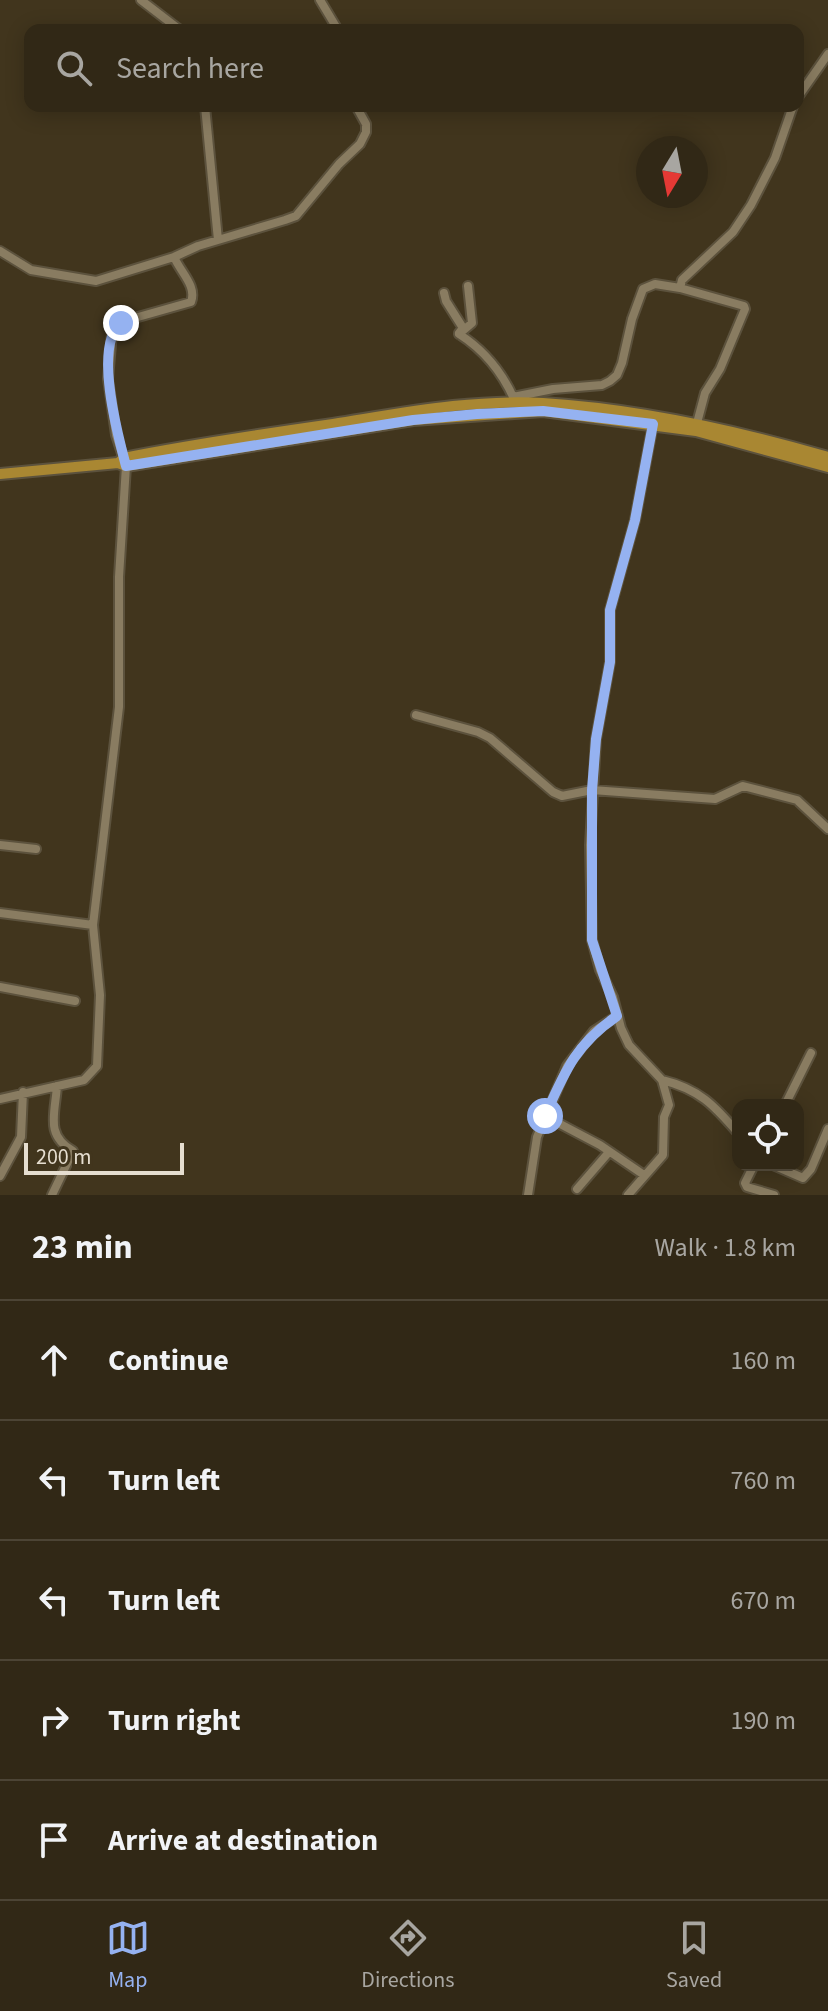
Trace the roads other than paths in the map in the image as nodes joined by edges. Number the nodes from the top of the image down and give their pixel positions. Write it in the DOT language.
graph roads {
  1 [pos="141,0"];
  2 [pos="320,0"];
  3 [pos="172,24"];
  4 [pos="334,24"];
  5 [pos="828,54"];
  6 [pos="804,88"];
  7 [pos="206,112"];
  8 [pos="359,112"];
  9 [pos="791,112"];
  10 [pos="218,240"];
  11 [pos="0,251"];
  12 [pos="174,257"];
  13 [pos="468,286"];
  14 [pos="680,288"];
  15 [pos="444,293"];
  16 [pos="459,334"];
  17 [pos="514,400"];
  18 [pos="697,423"];
  19 [pos="653,424"];
  20 [pos="828,457"];
  21 [pos="123,462"];
  22 [pos="828,467"];
  23 [pos="0,474"];
  24 [pos="416,715"];
  25 [pos="592,790"];
  26 [pos="828,829"];
  27 [pos="0,845"];
  28 [pos="36,849"];
  29 [pos="0,913"];
  30 [pos="93,925"];
  31 [pos="0,987"];
  32 [pos="75,1001"];
  33 [pos="617,1016"];
  34 [pos="811,1053"];
  35 [pos="662,1080"];
  36 [pos="57,1086"];
  37 [pos="23,1092"];
  38 [pos="0,1099"];
  39 [pos="788,1099"];
  40 [pos="545,1116"];
  41 [pos="732,1127"];
  42 [pos="828,1129"];
  43 [pos="609,1152"];
  44 [pos="751,1171"];
  45 [pos="785,1171"];
  46 [pos="644,1175"];
  47 [pos="0,1176"];
  48 [pos="577,1189"];
  49 [pos="52,1195"];
  50 [pos="528,1195"];
  51 [pos="628,1195"];
  52 [pos="774,1195"];
  1 -- 3 [label="street"];
  2 -- 4 [label="street"];
  5 -- 6 [label="street"];
  7 -- 10 [label="street"];
  8 -- 10 [label="street"];
  9 -- 14 [label="street"];
  10 -- 12 [label="street"];
  11 -- 12 [label="street"];
  12 -- 21 [label="street"];
  13 -- 16 [label="street"];
  14 -- 17 [label="street"];
  14 -- 18 [label="street"];
  15 -- 16 [label="street"];
  16 -- 17 [label="street"];
  17 -- 18 [label="main road"];
  17 -- 21 [label="main road"];
  18 -- 20 [label="main road"];
  19 -- 21 [label="main road"];
  19 -- 22 [label="main road"];
  19 -- 25 [label="street"];
  21 -- 23 [label="main road"];
  21 -- 30 [label="street"];
  24 -- 25 [label="street"];
  25 -- 26 [label="street"];
  25 -- 33 [label="street"];
  27 -- 28 [label="street"];
  29 -- 30 [label="street"];
  30 -- 36 [label="street"];
  31 -- 32 [label="street"];
  33 -- 35 [label="street"];
  33 -- 40 [label="street"];
  34 -- 39 [label="street"];
  35 -- 41 [label="street"];
  35 -- 46 [label="street"];
  36 -- 37 [label="street"];
  36 -- 49 [label="street"];
  37 -- 38 [label="street"];
  37 -- 47 [label="street"];
  40 -- 43 [label="street"];
  40 -- 50 [label="street"];
  42 -- 45 [label="street"];
  43 -- 46 [label="street"];
  43 -- 48 [label="street"];
  44 -- 52 [label="street"];
  46 -- 51 [label="street"];
}
